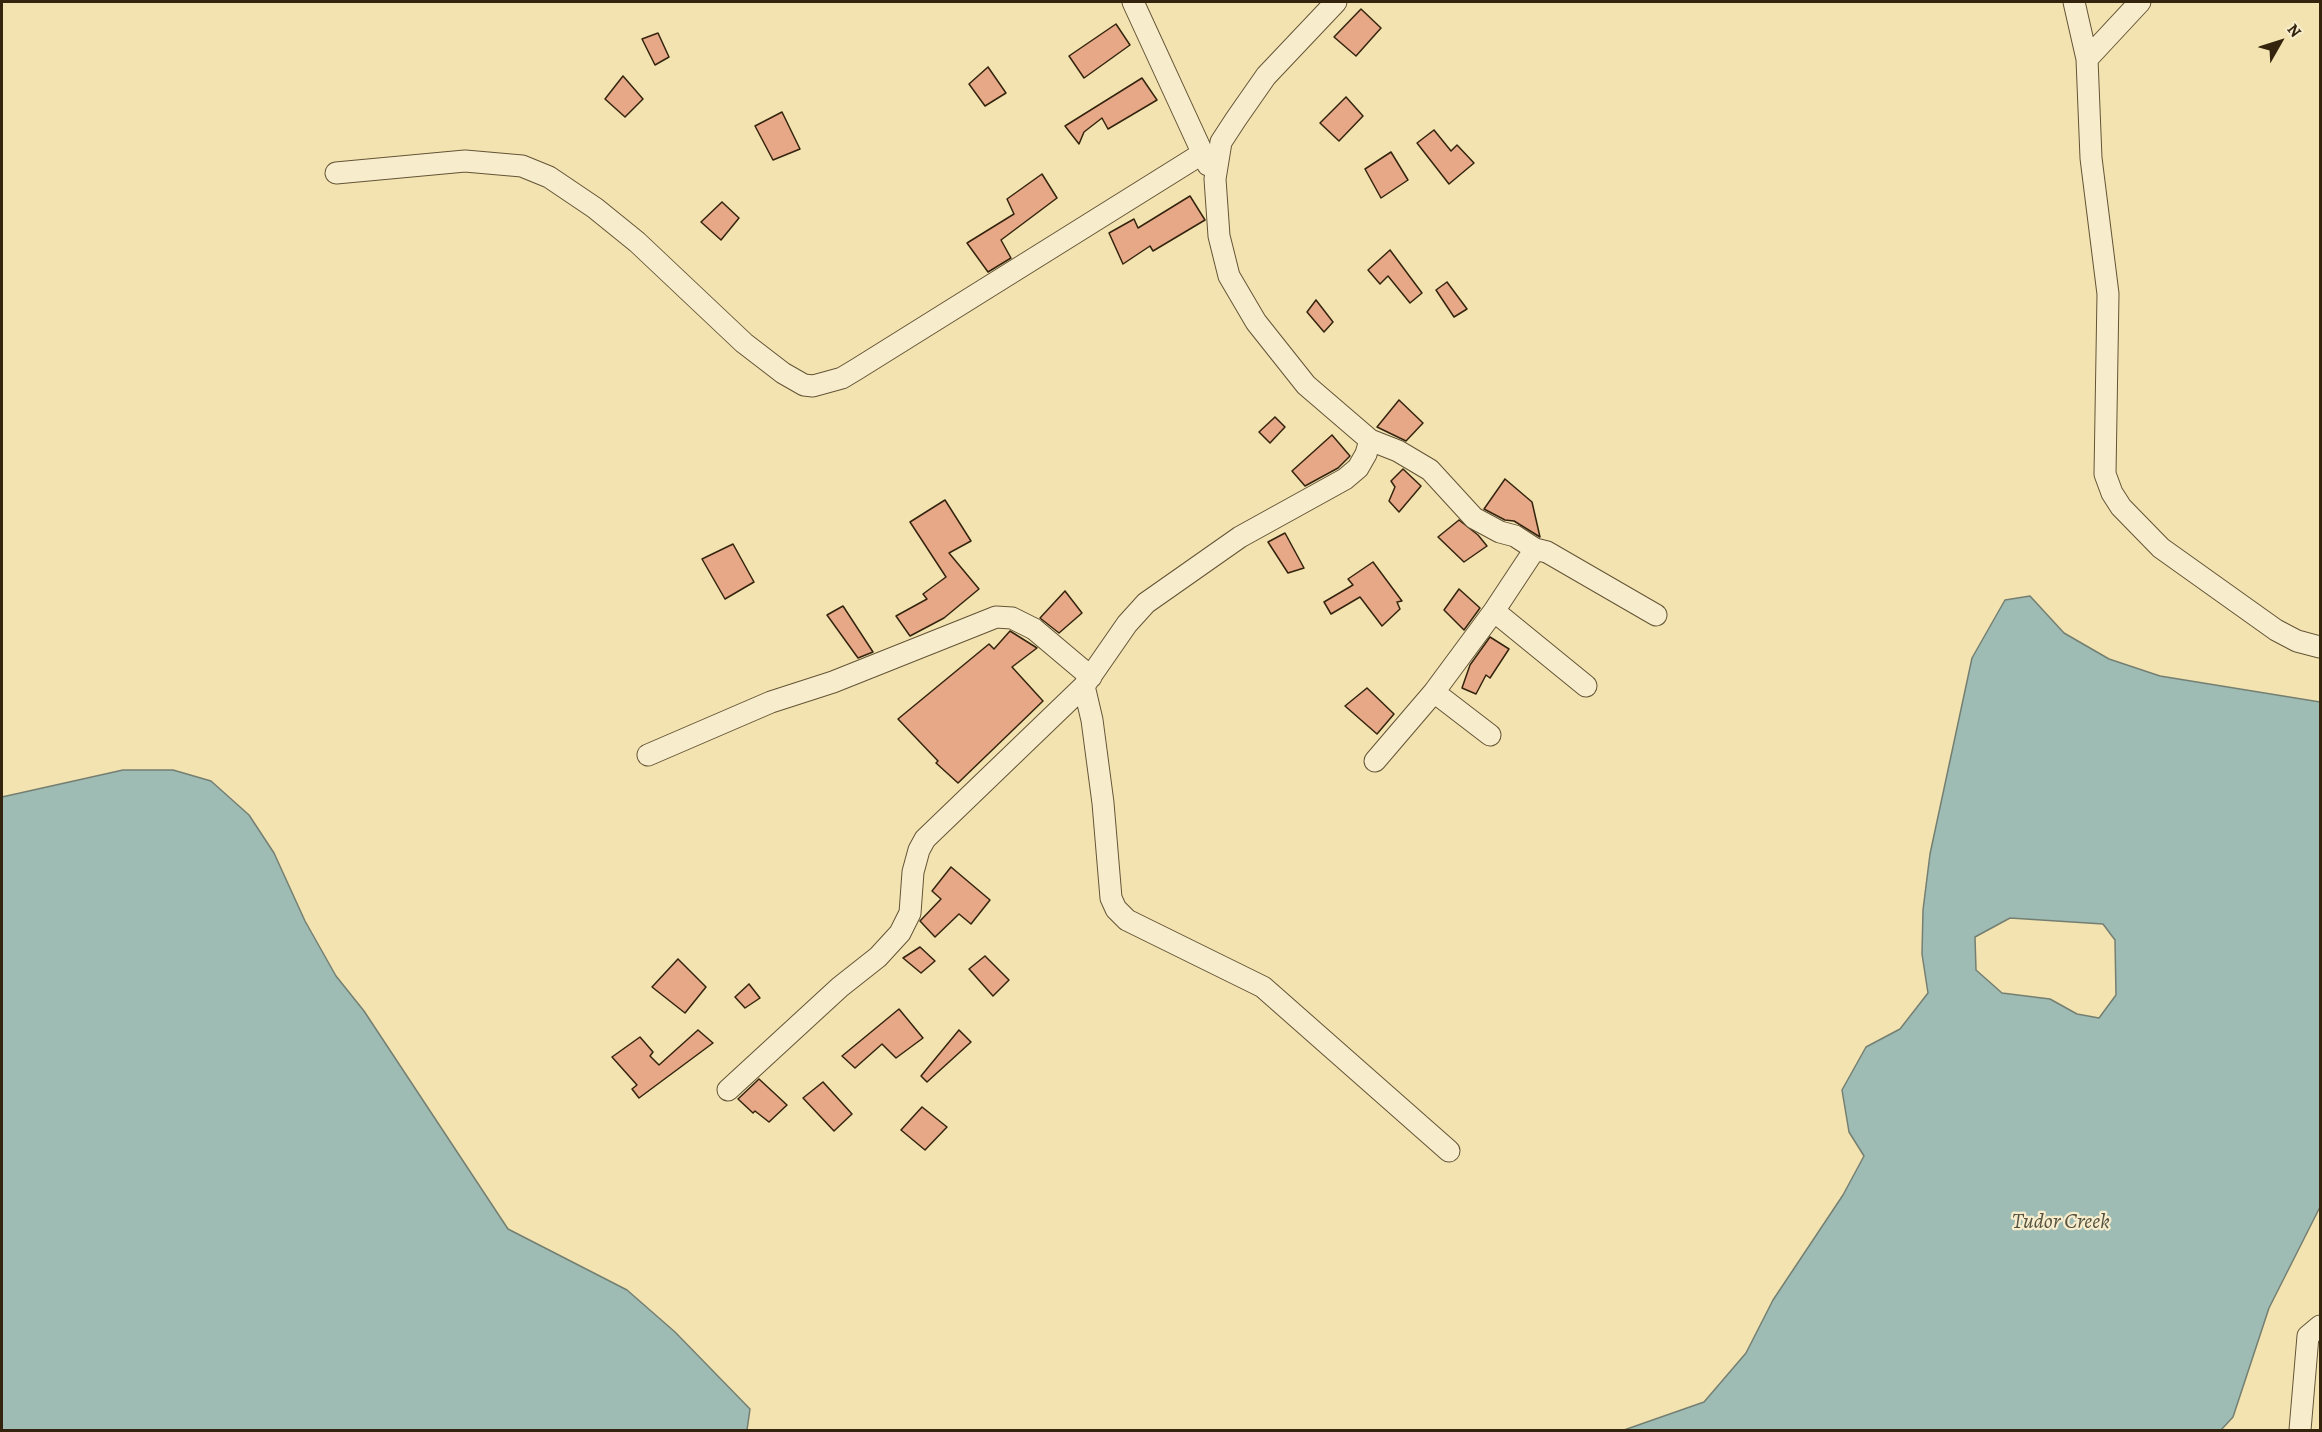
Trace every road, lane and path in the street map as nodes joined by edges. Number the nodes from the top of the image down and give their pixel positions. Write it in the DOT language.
graph roads {
  1 [pos="1133,2"];
  2 [pos="1336,2"];
  3 [pos="2074,2"];
  4 [pos="2140,2"];
  5 [pos="2087,59"];
  6 [pos="1203,153"];
  7 [pos="336,173"];
  8 [pos="1215,179"];
  9 [pos="1370,440"];
  10 [pos="1536,549"];
  11 [pos="1494,610"];
  12 [pos="1656,615"];
  13 [pos="2320,647"];
  14 [pos="1087,682"];
  15 [pos="1586,686"];
  16 [pos="1434,692"];
  17 [pos="1490,735"];
  18 [pos="648,755"];
  19 [pos="1375,761"];
  20 [pos="728,1090"];
  21 [pos="1449,1152"];
  22 [pos="2320,1326"];
  23 [pos="2300,1431"];
  1 -- 6 [label="street"];
  2 -- 8 [label="street"];
  3 -- 5 [label="street"];
  4 -- 5 [label="street"];
  5 -- 13 [label="street"];
  6 -- 7 [label="street"];
  6 -- 8 [label="street"];
  8 -- 9 [label="street"];
  9 -- 10 [label="street"];
  9 -- 14 [label="street"];
  10 -- 11 [label="street"];
  10 -- 12 [label="street"];
  11 -- 15 [label="street"];
  11 -- 16 [label="street"];
  14 -- 18 [label="street"];
  14 -- 20 [label="street"];
  14 -- 21 [label="street"];
  16 -- 17 [label="street"];
  16 -- 19 [label="street"];
  22 -- 23 [label="street"];
}
